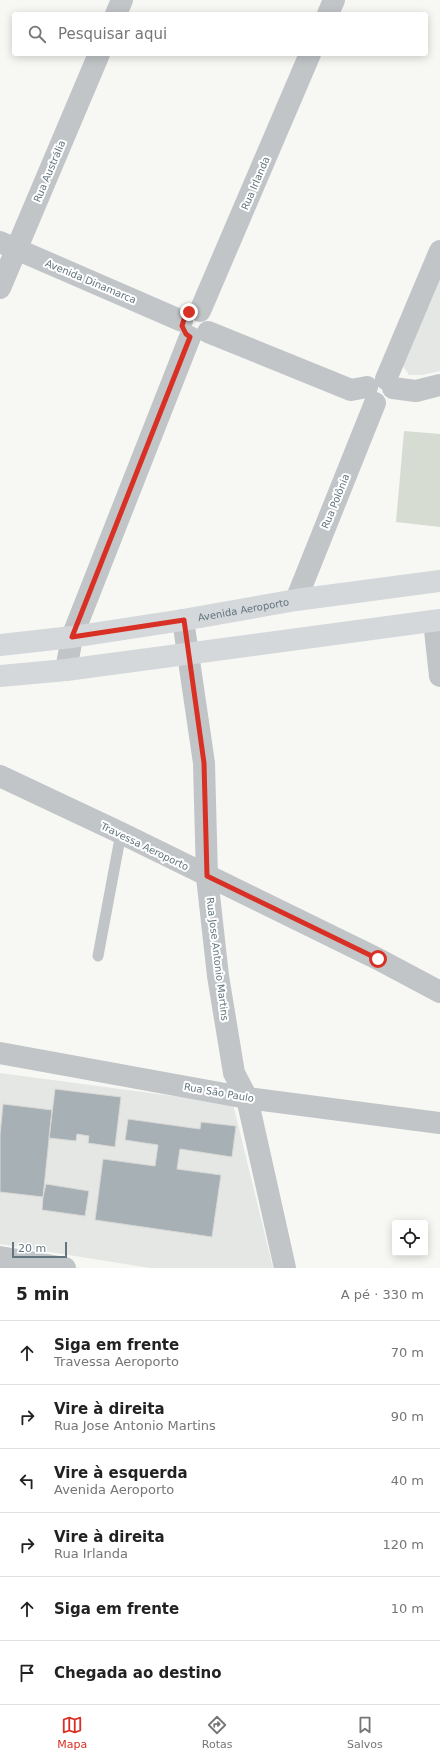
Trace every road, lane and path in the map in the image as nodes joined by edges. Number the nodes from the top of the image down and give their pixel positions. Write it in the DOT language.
graph roads {
  1 [pos="122,0"];
  2 [pos="334,0"];
  3 [pos="117,12"];
  4 [pos="329,12"];
  5 [pos="98,56"];
  6 [pos="309,56"];
  7 [pos="8,245"];
  8 [pos="440,251"];
  9 [pos="0,288"];
  10 [pos="195,325"];
  11 [pos="440,385"];
  12 [pos="380,389"];
  13 [pos="440,581"];
  14 [pos="296,600"];
  15 [pos="184,620"];
  16 [pos="437,620"];
  17 [pos="72,637"];
  18 [pos="0,645"];
  19 [pos="188,652"];
  20 [pos="66,670"];
  21 [pos="0,676"];
  22 [pos="440,676"];
  23 [pos="0,776"];
  24 [pos="120,833"];
  25 [pos="207,876"];
  26 [pos="98,956"];
  27 [pos="440,992"];
  28 [pos="0,1053"];
  29 [pos="247,1098"];
  30 [pos="440,1123"];
  31 [pos="0,1258"];
  32 [pos="55,1267"];
  33 [pos="285,1268"];
  1 -- 3 [label="street"];
  2 -- 4 [label="street"];
  5 -- 7 [label="street, Rua Austrália"];
  6 -- 10 [label="street, Rua Irlanda"];
  7 -- 9 [label="street, Rua Austrália"];
  7 -- 10 [label="street, Avenida Dinamarca"];
  8 -- 12 [label="street, Rua Polônia"];
  10 -- 12 [label="street, Avenida Dinamarca"];
  10 -- 17 [label="street, Rua Irlanda"];
  11 -- 12 [label="street, Avenida Dinamarca"];
  12 -- 14 [label="street, Rua Polônia"];
  13 -- 14 [label="street, Avenida Aeroporto"];
  14 -- 15 [label="street, Avenida Aeroporto"];
  15 -- 17 [label="street, Avenida Aeroporto"];
  15 -- 19 [label="street, Rua Jose Antonio Martins"];
  16 -- 19 [label="street"];
  16 -- 22 [label="street"];
  17 -- 18 [label="street, Avenida Aeroporto"];
  17 -- 20 [label="street, Rua Irlanda"];
  19 -- 20 [label="street"];
  19 -- 25 [label="street, Rua Jose Antonio Martins"];
  20 -- 21 [label="street"];
  23 -- 24 [label="street, Travessa Aeroporto"];
  24 -- 25 [label="street, Travessa Aeroporto"];
  24 -- 26 [label="lane"];
  25 -- 27 [label="street, Travessa Aeroporto"];
  25 -- 29 [label="street, Rua Jose Antonio Martins"];
  28 -- 29 [label="street, Rua São Paulo"];
  29 -- 30 [label="street, Rua São Paulo"];
  29 -- 33 [label="street, Rua Jose Antonio Martins"];
  31 -- 32 [label="street"];
}
